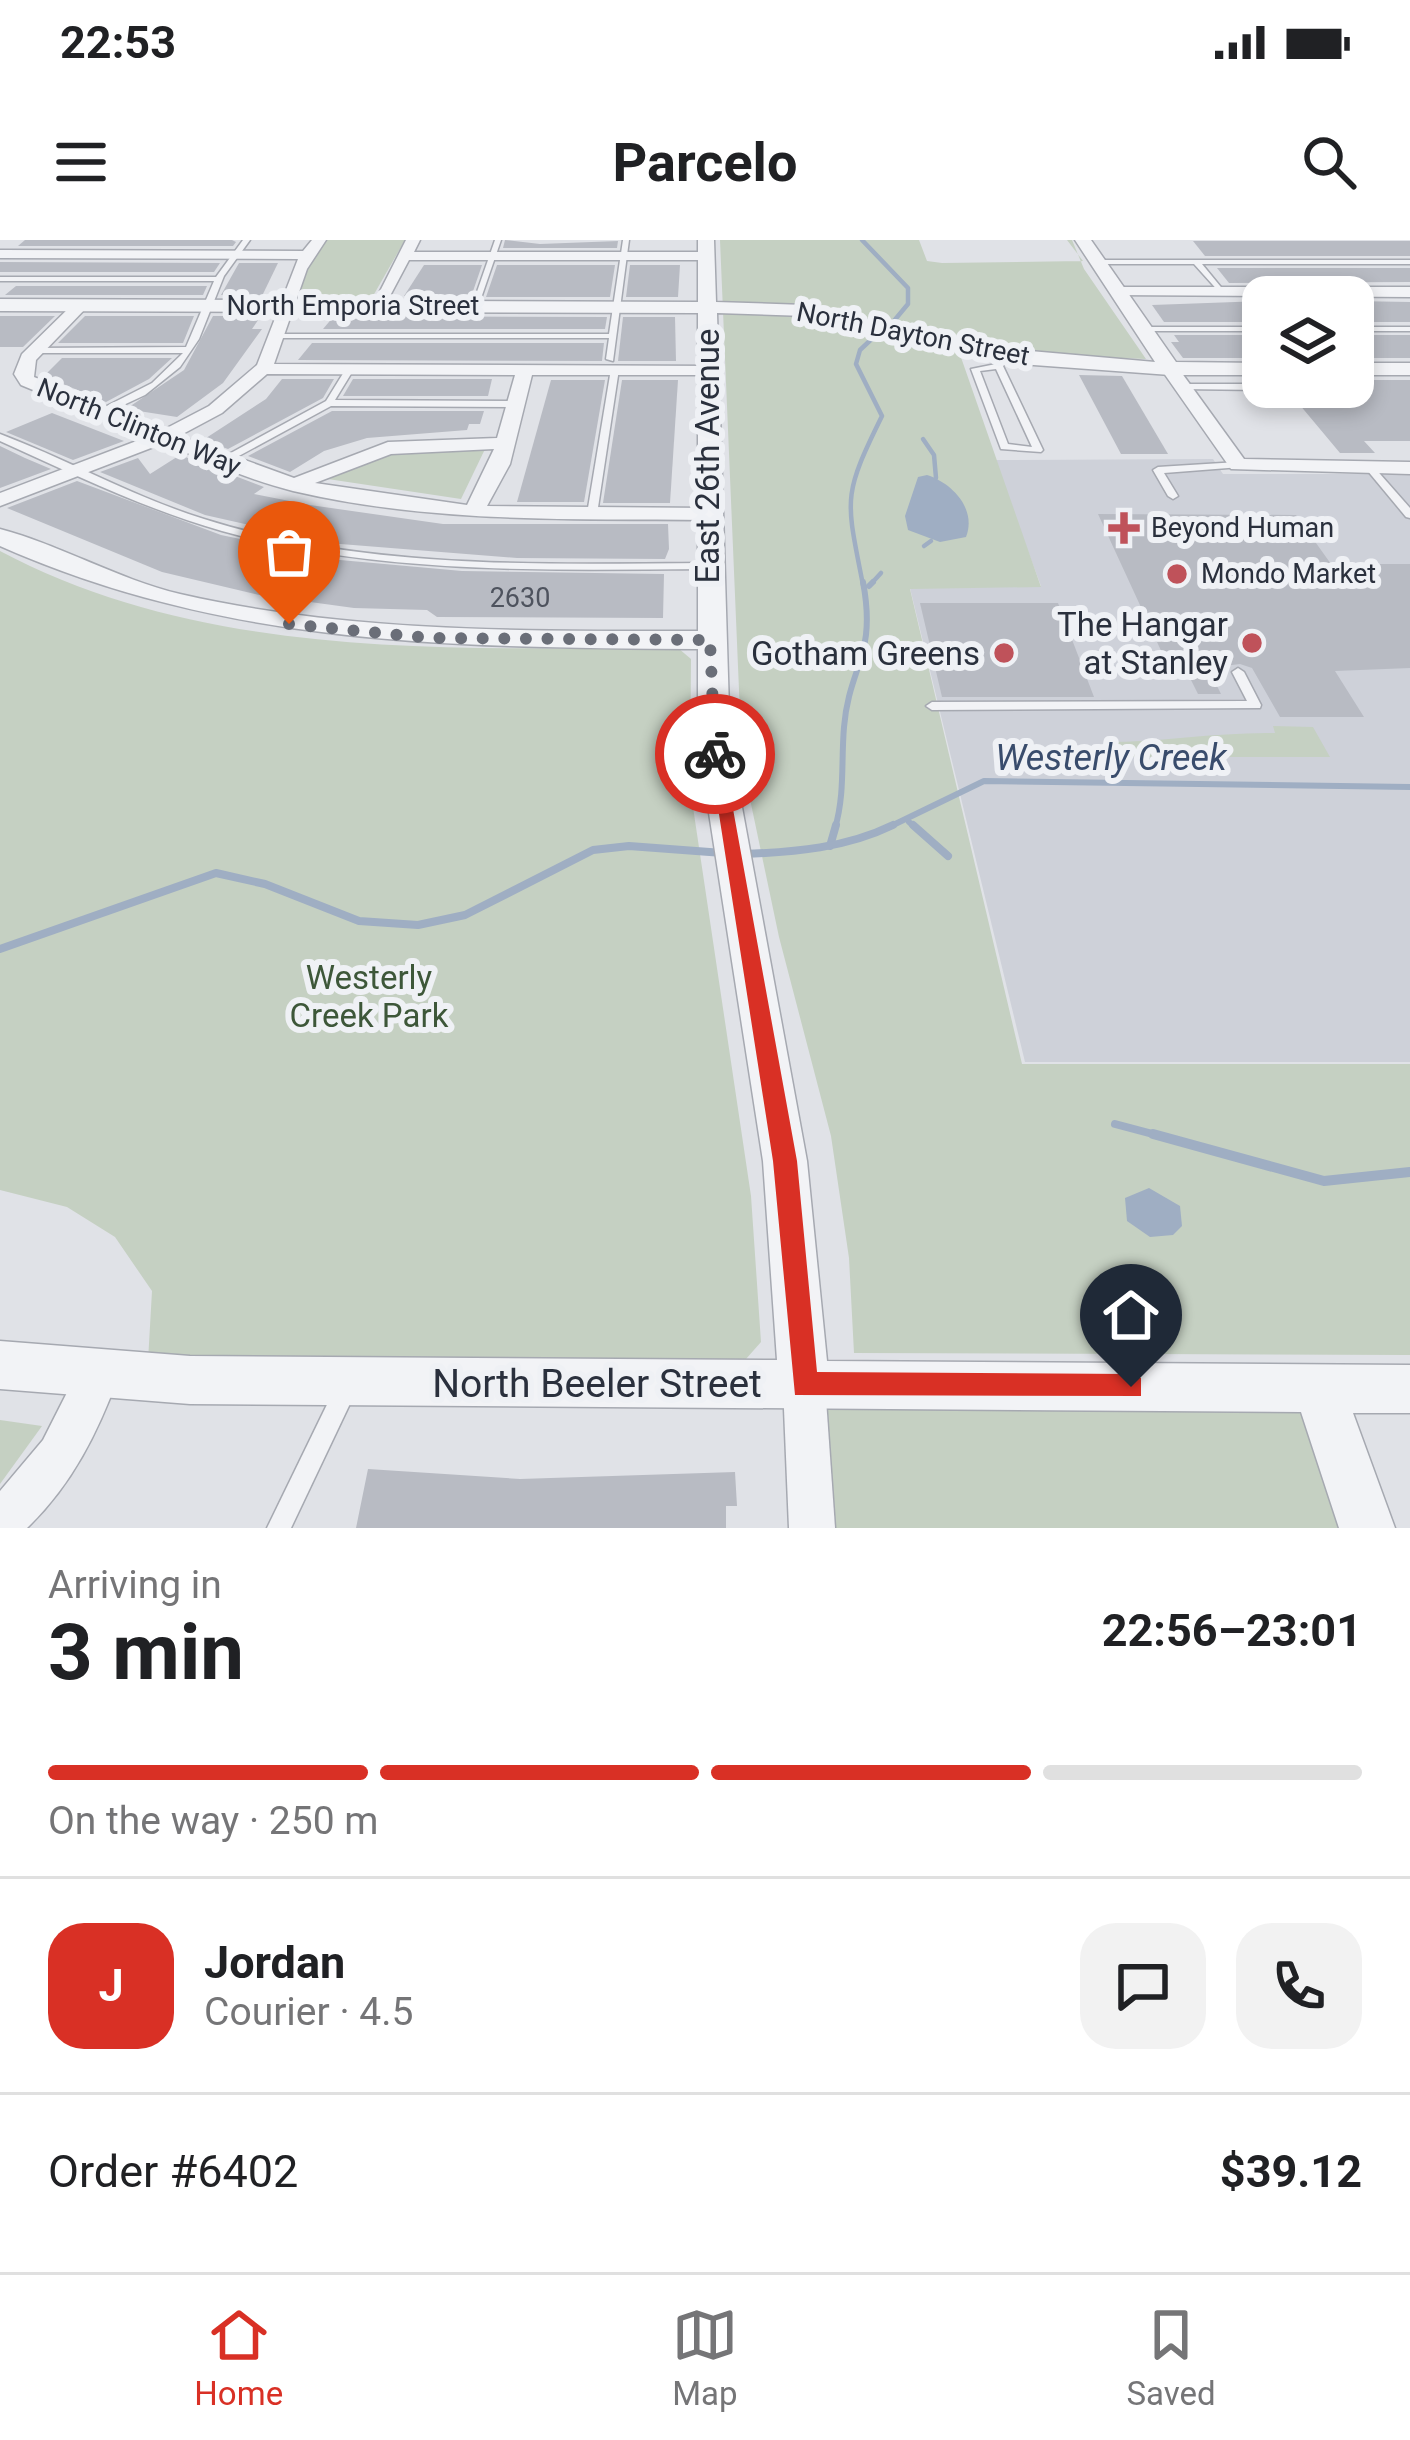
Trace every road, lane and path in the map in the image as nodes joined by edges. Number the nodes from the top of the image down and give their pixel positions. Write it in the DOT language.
graph roads {
  1 [pos="247,240"];
  2 [pos="413,240"];
  3 [pos="1083,240"];
  4 [pos="312,247"];
  5 [pos="495,248"];
  6 [pos="625,248"];
  7 [pos="706,248"];
  8 [pos="0,254"];
  9 [pos="232,254"];
  10 [pos="405,256"];
  11 [pos="1098,262"];
  12 [pos="1196,262"];
  13 [pos="1410,262"];
  14 [pos="0,279"];
  15 [pos="214,279"];
  16 [pos="1118,292"];
  17 [pos="1221,292"];
  18 [pos="1410,292"];
  19 [pos="0,305"];
  20 [pos="80,306"];
  21 [pos="207,306"];
  22 [pos="288,306"];
  23 [pos="377,306"];
  24 [pos="474,307"];
  25 [pos="617,307"];
  26 [pos="706,307"];
  27 [pos="1143,329"];
  28 [pos="1242,329"];
  29 [pos="1374,329"];
  30 [pos="1410,329"];
  31 [pos="282,336"];
  32 [pos="613,336"];
  33 [pos="36,350"];
  34 [pos="187,350"];
  35 [pos="1002,361"];
  36 [pos="612,364"];
  37 [pos="263,369"];
  38 [pos="350,369"];
  39 [pos="525,369"];
  40 [pos="1374,369"];
  41 [pos="1410,369"];
  42 [pos="706,370"];
  43 [pos="1242,371"];
  44 [pos="1176,378"];
  45 [pos="1242,385"];
  46 [pos="329,404"];
  47 [pos="518,404"];
  48 [pos="100,413"];
  49 [pos="158,436"];
  50 [pos="0,437"];
  51 [pos="507,443"];
  52 [pos="221,462"];
  53 [pos="1238,465"];
  54 [pos="1370,468"];
  55 [pos="1410,468"];
  56 [pos="74,471"];
  57 [pos="293,485"];
  58 [pos="1173,496"];
  59 [pos="0,500"];
  60 [pos="473,512"];
  61 [pos="592,514"];
  62 [pos="707,514"];
  63 [pos="1410,515"];
  64 [pos="0,537"];
  65 [pos="707,566"];
  66 [pos="710,640"];
  67 [pos="1238,672"];
  68 [pos="932,706"];
  69 [pos="0,1365"];
  70 [pos="98,1375"];
  71 [pos="349,1383"];
  72 [pos="804,1385"];
  73 [pos="1318,1388"];
  74 [pos="1410,1389"];
  75 [pos="0,1522"];
  76 [pos="279,1528"];
  77 [pos="812,1528"];
  78 [pos="1367,1528"];
  1 -- 9 [label="lane"];
  2 -- 10 [label="street"];
  3 -- 11 [label="street"];
  4 -- 9 [label="street"];
  4 -- 22 [label="street"];
  5 -- 6 [label="street"];
  5 -- 10 [label="street"];
  5 -- 24 [label="lane"];
  6 -- 7 [label="street"];
  6 -- 25 [label="lane"];
  7 -- 26 [label="street, East 26th Avenue"];
  8 -- 9 [label="street"];
  9 -- 15 [label="lane"];
  10 -- 23 [label="street"];
  11 -- 12 [label="lane"];
  11 -- 16 [label="street"];
  12 -- 13 [label="lane"];
  12 -- 17 [label="lane"];
  14 -- 15 [label="lane"];
  15 -- 21 [label="lane"];
  16 -- 17 [label="street"];
  16 -- 27 [label="street"];
  17 -- 18 [label="street"];
  19 -- 20 [label="street, North Emporia Street"];
  20 -- 21 [label="street, North Emporia Street"];
  20 -- 33 [label="street, North Clinton Way"];
  21 -- 22 [label="street, North Emporia Street"];
  21 -- 34 [label="lane"];
  22 -- 23 [label="street, North Emporia Street"];
  22 -- 31 [label="street"];
  23 -- 24 [label="street, North Emporia Street"];
  24 -- 25 [label="street, North Emporia Street"];
  25 -- 26 [label="street, North Emporia Street"];
  25 -- 32 [label="lane"];
  26 -- 35 [label="street, North Dayton Street"];
  26 -- 42 [label="street, East 26th Avenue"];
  27 -- 28 [label="lane"];
  27 -- 44 [label="street"];
  29 -- 30 [label="lane"];
  31 -- 32 [label="lane"];
  31 -- 37 [label="street"];
  32 -- 36 [label="lane"];
  33 -- 34 [label="lane"];
  33 -- 48 [label="street, North Clinton Way"];
  34 -- 48 [label="lane"];
  35 -- 35 [label="lane"];
  35 -- 44 [label="street, North Dayton Street"];
  36 -- 39 [label="street"];
  36 -- 42 [label="street"];
  36 -- 61 [label="lane"];
  37 -- 38 [label="street"];
  37 -- 49 [label="street"];
  38 -- 39 [label="street"];
  38 -- 46 [label="lane"];
  39 -- 47 [label="street"];
  40 -- 41 [label="street"];
  42 -- 62 [label="street, East 26th Avenue"];
  43 -- 44 [label="street, North Dayton Street"];
  44 -- 45 [label="lane"];
  44 -- 53 [label="street"];
  46 -- 47 [label="lane"];
  46 -- 52 [label="lane"];
  47 -- 51 [label="street"];
  48 -- 49 [label="street, North Clinton Way"];
  49 -- 52 [label="street, North Clinton Way"];
  49 -- 56 [label="street"];
  50 -- 56 [label="lane"];
  51 -- 57 [label="street"];
  51 -- 60 [label="street"];
  52 -- 57 [label="street, North Clinton Way"];
  53 -- 54 [label="street"];
  53 -- 58 [label="lane"];
  54 -- 55 [label="street"];
  54 -- 63 [label="lane"];
  56 -- 59 [label="street"];
  56 -- 65 [label="lane"];
  57 -- 60 [label="street, North Clinton Way"];
  60 -- 61 [label="street, North Clinton Way"];
  61 -- 62 [label="street, North Clinton Way"];
  62 -- 65 [label="street, East 26th Avenue"];
  64 -- 66 [label="street"];
  65 -- 66 [label="street, East 26th Avenue"];
  66 -- 72 [label="street, East 26th Avenue"];
  67 -- 68 [label="lane"];
  69 -- 70 [label="street, North Beeler Street"];
  70 -- 71 [label="street, North Beeler Street"];
  70 -- 75 [label="street"];
  71 -- 72 [label="street, North Beeler Street"];
  71 -- 76 [label="lane"];
  72 -- 73 [label="street, North Beeler Street"];
  72 -- 77 [label="street, East 26th Avenue"];
  73 -- 74 [label="street, North Beeler Street"];
  73 -- 78 [label="street"];
}
